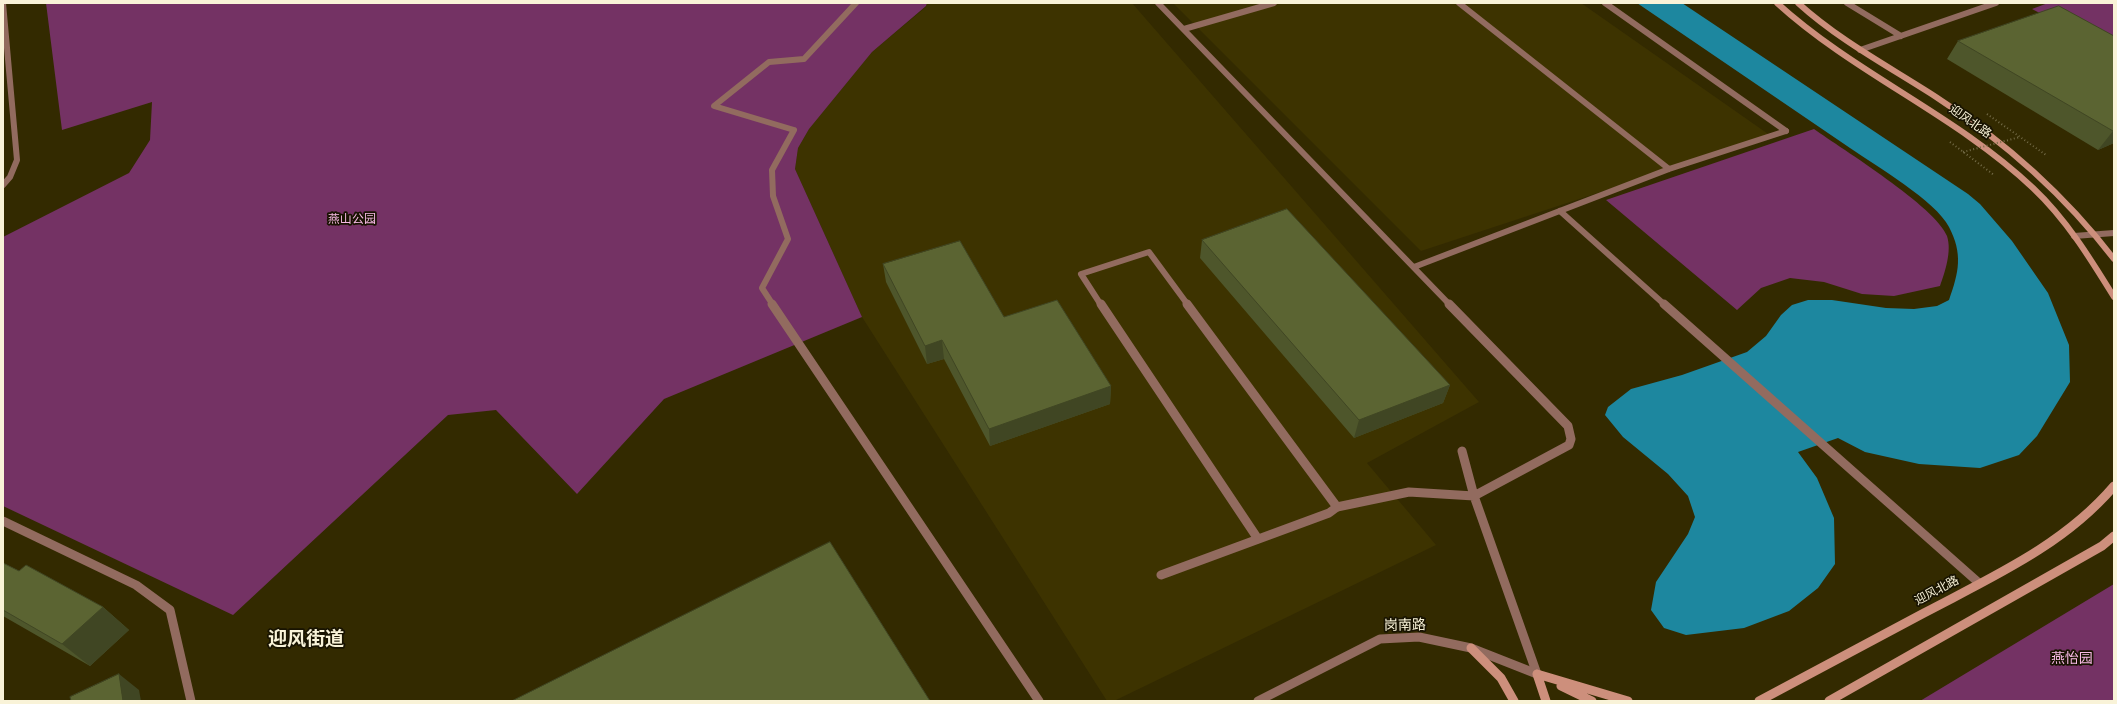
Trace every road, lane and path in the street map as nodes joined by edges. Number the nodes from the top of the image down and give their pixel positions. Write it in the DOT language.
graph roads {
  1 [pos="3,3"];
  2 [pos="856,3"];
  3 [pos="1158,3"];
  4 [pos="1274,3"];
  5 [pos="1459,3"];
  6 [pos="1605,3"];
  7 [pos="1777,3"];
  8 [pos="1798,3"];
  9 [pos="1847,3"];
  10 [pos="1996,3"];
  11 [pos="1184,29"];
  12 [pos="1901,36"];
  13 [pos="1860,50"];
  14 [pos="6,74"];
  15 [pos="1983,111"];
  16 [pos="2020,136"];
  17 [pos="1944,138"];
  18 [pos="1962,152"];
  19 [pos="2046,155"];
  20 [pos="1669,170"];
  21 [pos="1994,175"];
  22 [pos="3,185"];
  23 [pos="1560,211"];
  24 [pos="2114,233"];
  25 [pos="2096,234"];
  26 [pos="2074,236"];
  27 [pos="2114,259"];
  28 [pos="1414,267"];
  29 [pos="2114,297"];
  30 [pos="1462,451"];
  31 [pos="2114,486"];
  32 [pos="1474,496"];
  33 [pos="1337,507"];
  34 [pos="3,521"];
  35 [pos="2114,536"];
  36 [pos="1258,539"];
  37 [pos="1161,575"];
  38 [pos="1979,583"];
  39 [pos="1471,648"];
  40 [pos="1537,674"];
  41 [pos="191,701"];
  42 [pos="1040,701"];
  43 [pos="1258,701"];
  44 [pos="1514,701"];
  45 [pos="1546,701"];
  46 [pos="1592,701"];
  47 [pos="1628,701"];
  48 [pos="1759,701"];
  49 [pos="1829,701"];
  1 -- 14 [label="street"];
  2 -- 42 [label="street"];
  3 -- 11 [label="street"];
  4 -- 11 [label="street"];
  5 -- 20 [label="street"];
  6 -- 20 [label="street"];
  7 -- 26 [label="street, 迎风北路"];
  8 -- 13 [label="street, 迎风北路"];
  9 -- 12 [label="street"];
  10 -- 12 [label="street"];
  11 -- 28 [label="street"];
  12 -- 13 [label="street"];
  13 -- 25 [label="street, 迎风北路"];
  14 -- 22 [label="street"];
  15 -- 16 [label="path"];
  16 -- 18 [label="path, bridge"];
  16 -- 19 [label="path"];
  17 -- 18 [label="path"];
  18 -- 21 [label="path"];
  20 -- 23 [label="street"];
  23 -- 28 [label="street"];
  23 -- 38 [label="street"];
  24 -- 25 [label="street"];
  25 -- 26 [label="street"];
  25 -- 27 [label="street, 迎风北路"];
  26 -- 29 [label="street, 迎风北路"];
  28 -- 32 [label="street"];
  30 -- 32 [label="street"];
  31 -- 38 [label="street, 迎风北路"];
  32 -- 33 [label="street"];
  32 -- 40 [label="street"];
  33 -- 36 [label="street"];
  33 -- 36 [label="street"];
  34 -- 41 [label="street"];
  35 -- 49 [label="street"];
  36 -- 37 [label="street"];
  38 -- 48 [label="street, 迎风北路"];
  39 -- 40 [label="street, 岗南路"];
  39 -- 43 [label="street, 岗南路"];
  39 -- 44 [label="street"];
  40 -- 45 [label="street"];
  40 -- 46 [label="street"];
  40 -- 47 [label="street"];
}
